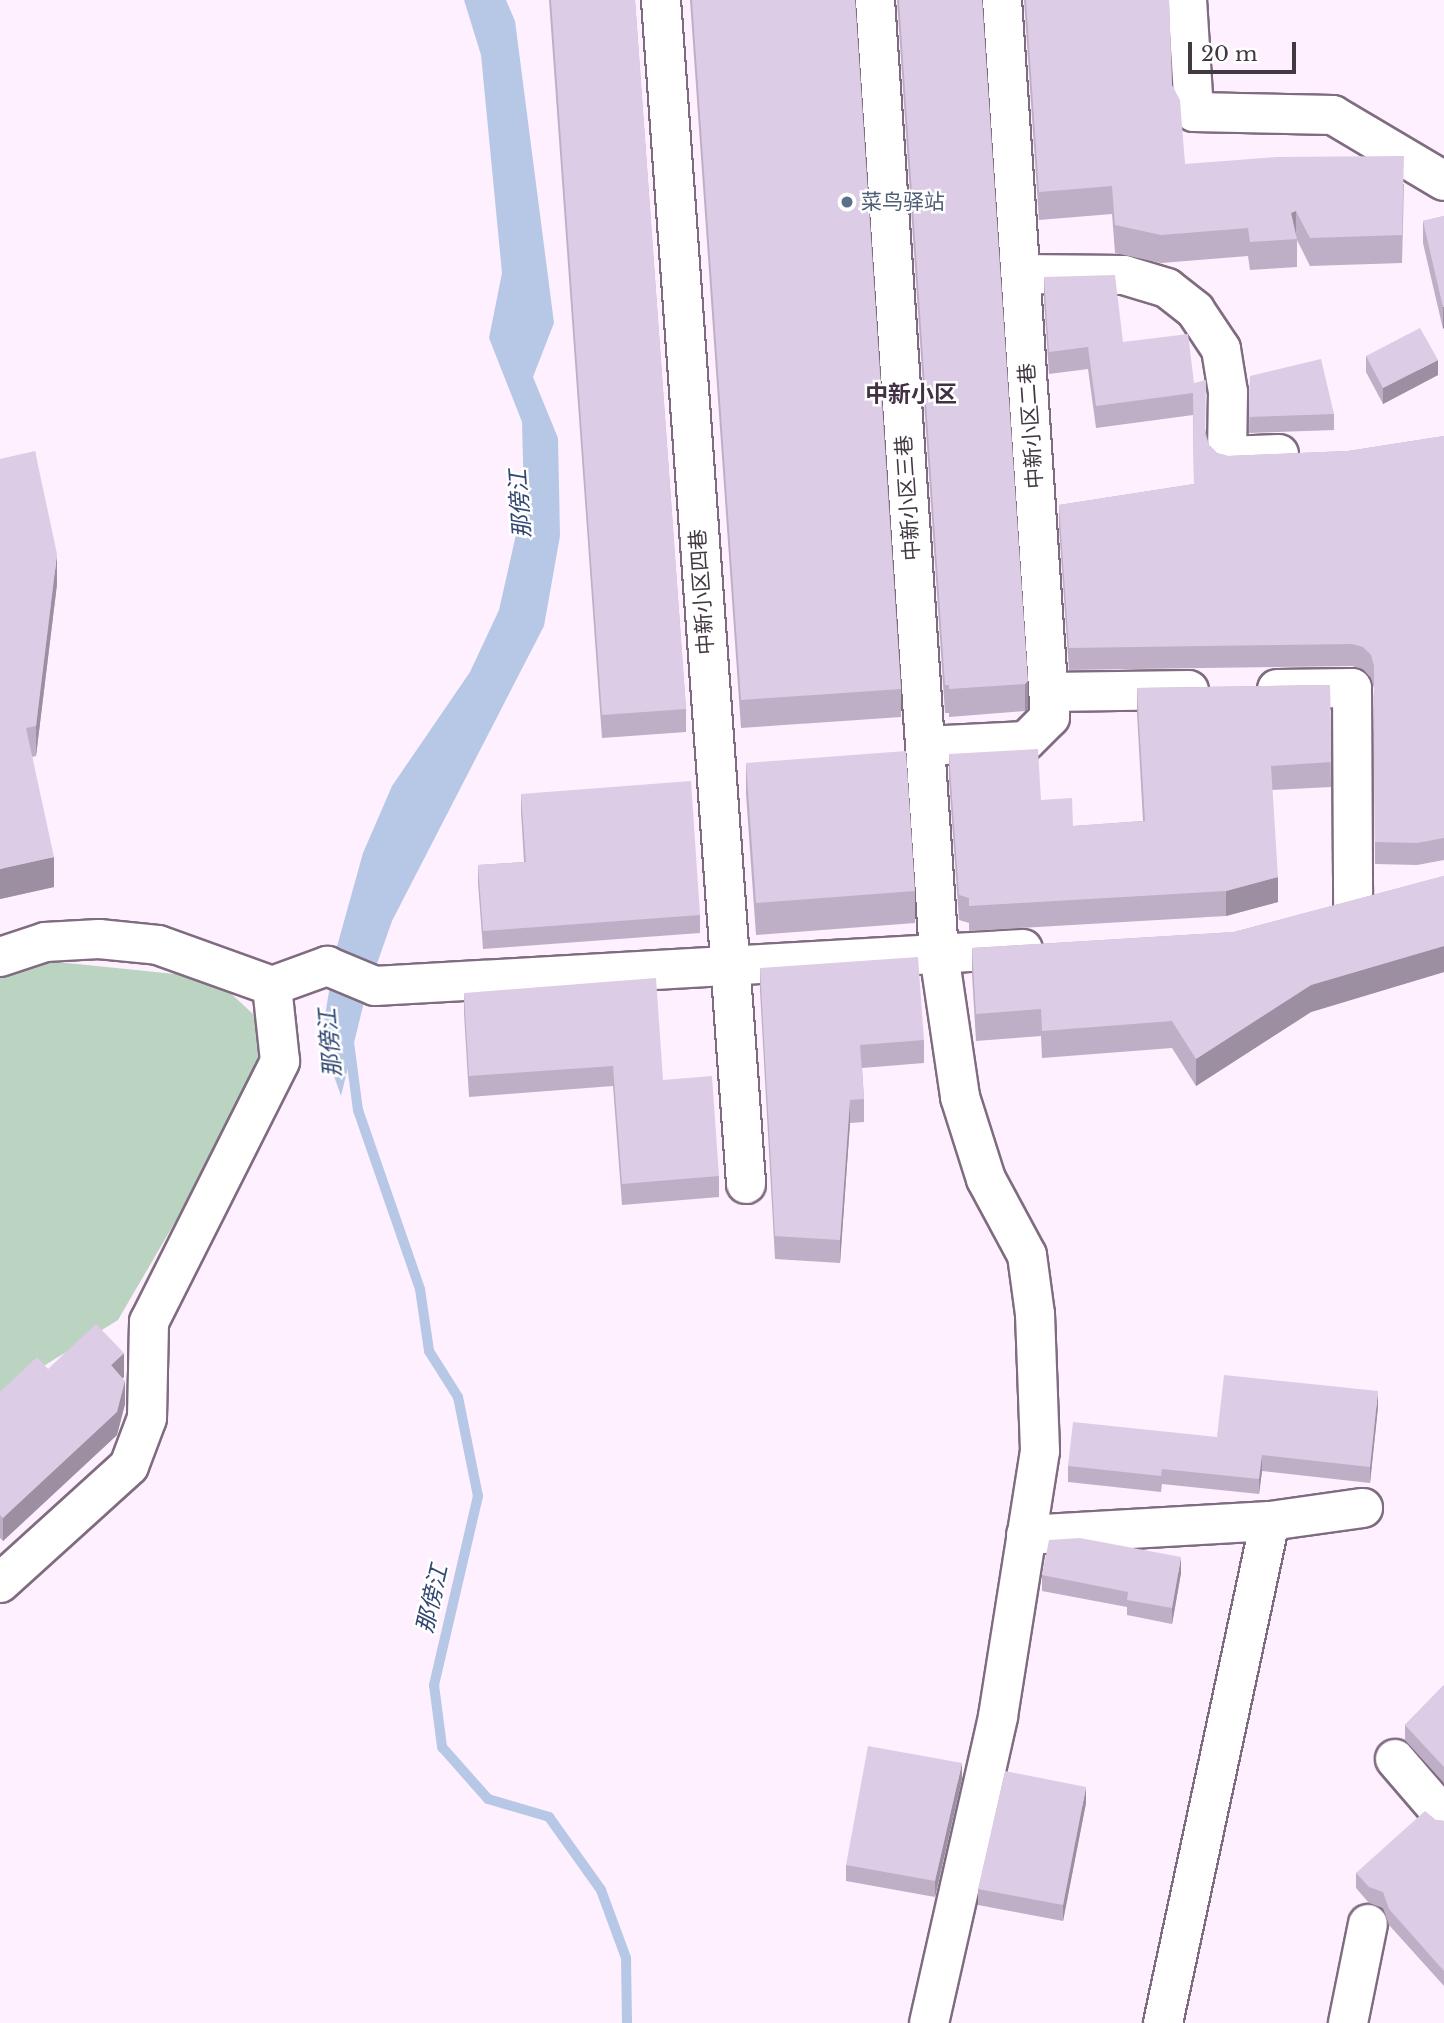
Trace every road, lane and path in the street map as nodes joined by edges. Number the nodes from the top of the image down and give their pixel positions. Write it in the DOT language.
graph roads {
  1 [pos="661,0"];
  2 [pos="875,0"];
  3 [pos="1002,0"];
  4 [pos="1187,0"];
  5 [pos="1444,181"];
  6 [pos="1021,274"];
  7 [pos="1320,452"];
  8 [pos="1049,692"];
  9 [pos="925,746"];
  10 [pos="1392,894"];
  11 [pos="1353,905"];
  12 [pos="1316,915"];
  13 [pos="1064,947"];
  14 [pos="939,954"];
  15 [pos="0,957"];
  16 [pos="729,965"];
  17 [pos="272,986"];
  18 [pos="746,1184"];
  19 [pos="1363,1508"];
  20 [pos="1270,1521"];
  21 [pos="1026,1535"];
  22 [pos="0,1583"];
  23 [pos="1395,1759"];
  24 [pos="1444,1816"];
  25 [pos="1368,1924"];
  26 [pos="929,2023"];
  27 [pos="1164,2023"];
  28 [pos="1348,2023"];
  1 -- 16 [label="street, 中新小区四巷"];
  2 -- 9 [label="street, 中新小区三巷"];
  3 -- 6 [label="street, 中新小区二巷"];
  4 -- 5 [label="street"];
  6 -- 7 [label="street"];
  6 -- 8 [label="street, 中新小区二巷"];
  8 -- 9 [label="street, 中新小区二巷"];
  8 -- 11 [label="street"];
  9 -- 14 [label="street, 中新小区三巷"];
  10 -- 11 [label="street"];
  11 -- 12 [label="street"];
  13 -- 14 [label="street"];
  14 -- 16 [label="street"];
  14 -- 21 [label="street, 中新小区三巷"];
  15 -- 17 [label="street"];
  16 -- 17 [label="street"];
  16 -- 18 [label="street, 中新小区四巷"];
  17 -- 22 [label="street"];
  19 -- 20 [label="street"];
  20 -- 21 [label="street"];
  20 -- 27 [label="street"];
  21 -- 26 [label="street, 中新小区三巷"];
  23 -- 24 [label="street"];
  25 -- 28 [label="street"];
}
